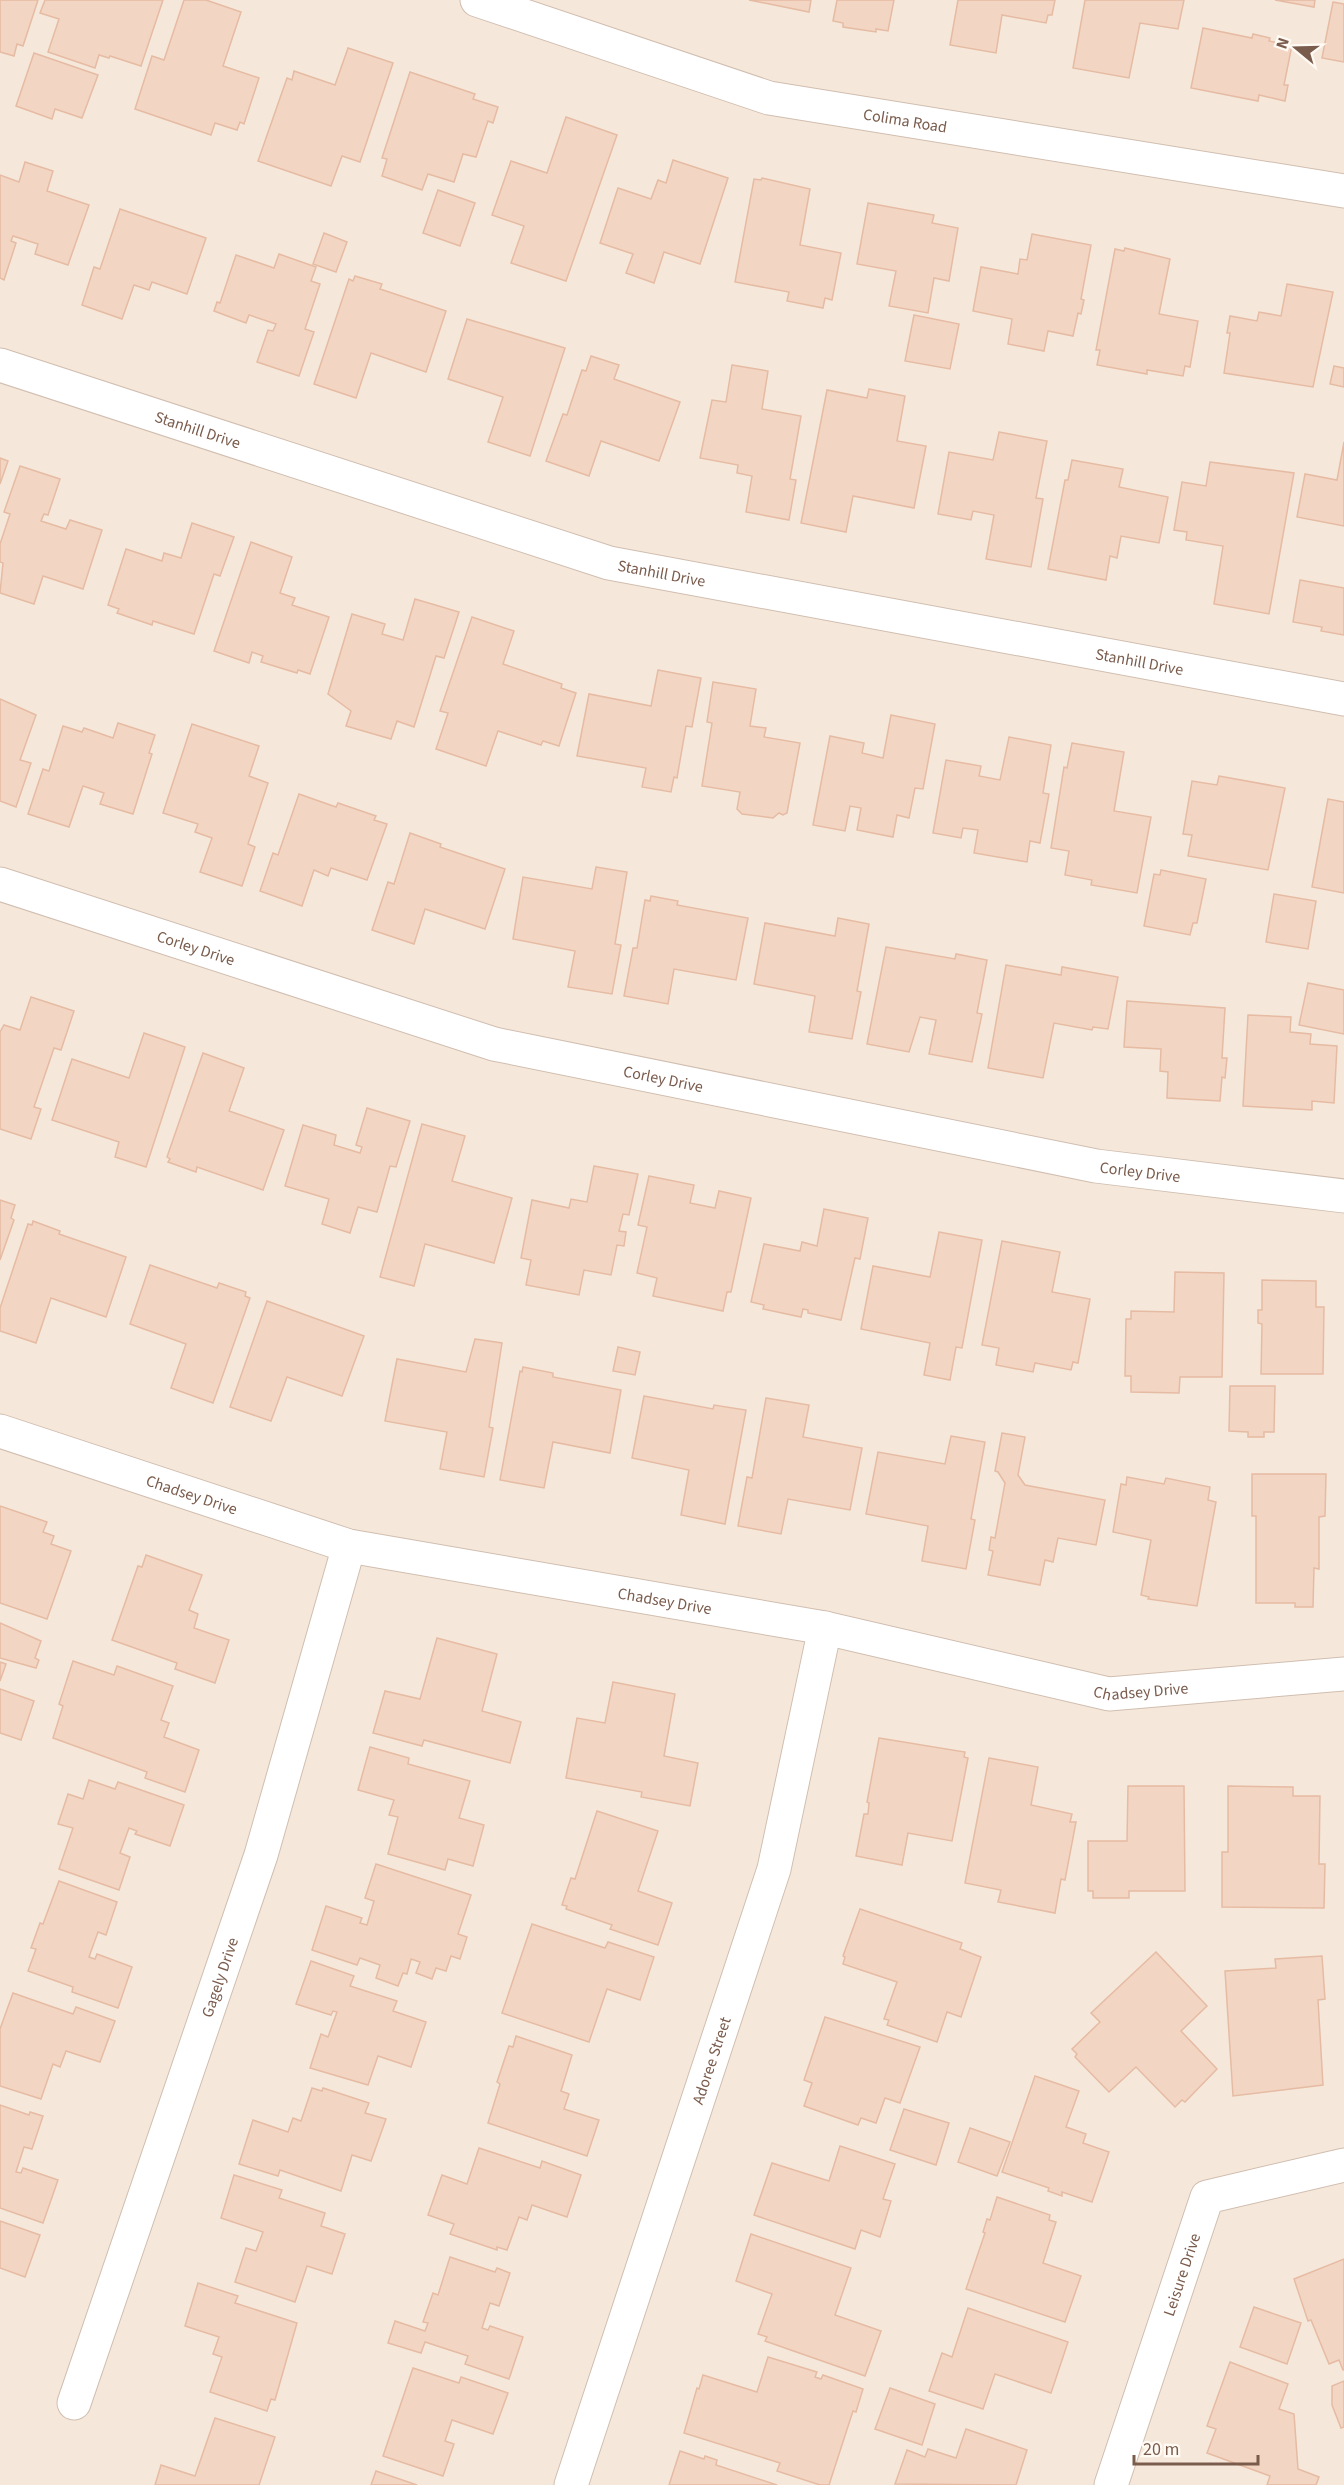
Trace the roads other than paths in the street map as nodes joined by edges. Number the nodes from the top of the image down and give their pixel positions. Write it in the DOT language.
graph roads {
  1 [pos="477,0"];
  2 [pos="1344,191"];
  3 [pos="0,365"];
  4 [pos="1344,699"];
  5 [pos="0,885"];
  6 [pos="1344,1196"];
  7 [pos="0,1431"];
  8 [pos="349,1546"];
  9 [pos="825,1628"];
  10 [pos="1344,1674"];
  11 [pos="1344,2165"];
  12 [pos="74,2403"];
  13 [pos="571,2485"];
  14 [pos="1111,2485"];
  1 -- 2 [label="street, Colima Road"];
  3 -- 4 [label="street, Stanhill Drive"];
  5 -- 6 [label="street, Corley Drive"];
  7 -- 8 [label="street, Chadsey Drive"];
  8 -- 9 [label="street, Chadsey Drive"];
  8 -- 12 [label="street, Gagely Drive"];
  9 -- 10 [label="street, Chadsey Drive"];
  9 -- 13 [label="street, Adoree Street"];
  11 -- 14 [label="street, Leisure Drive"];
}
